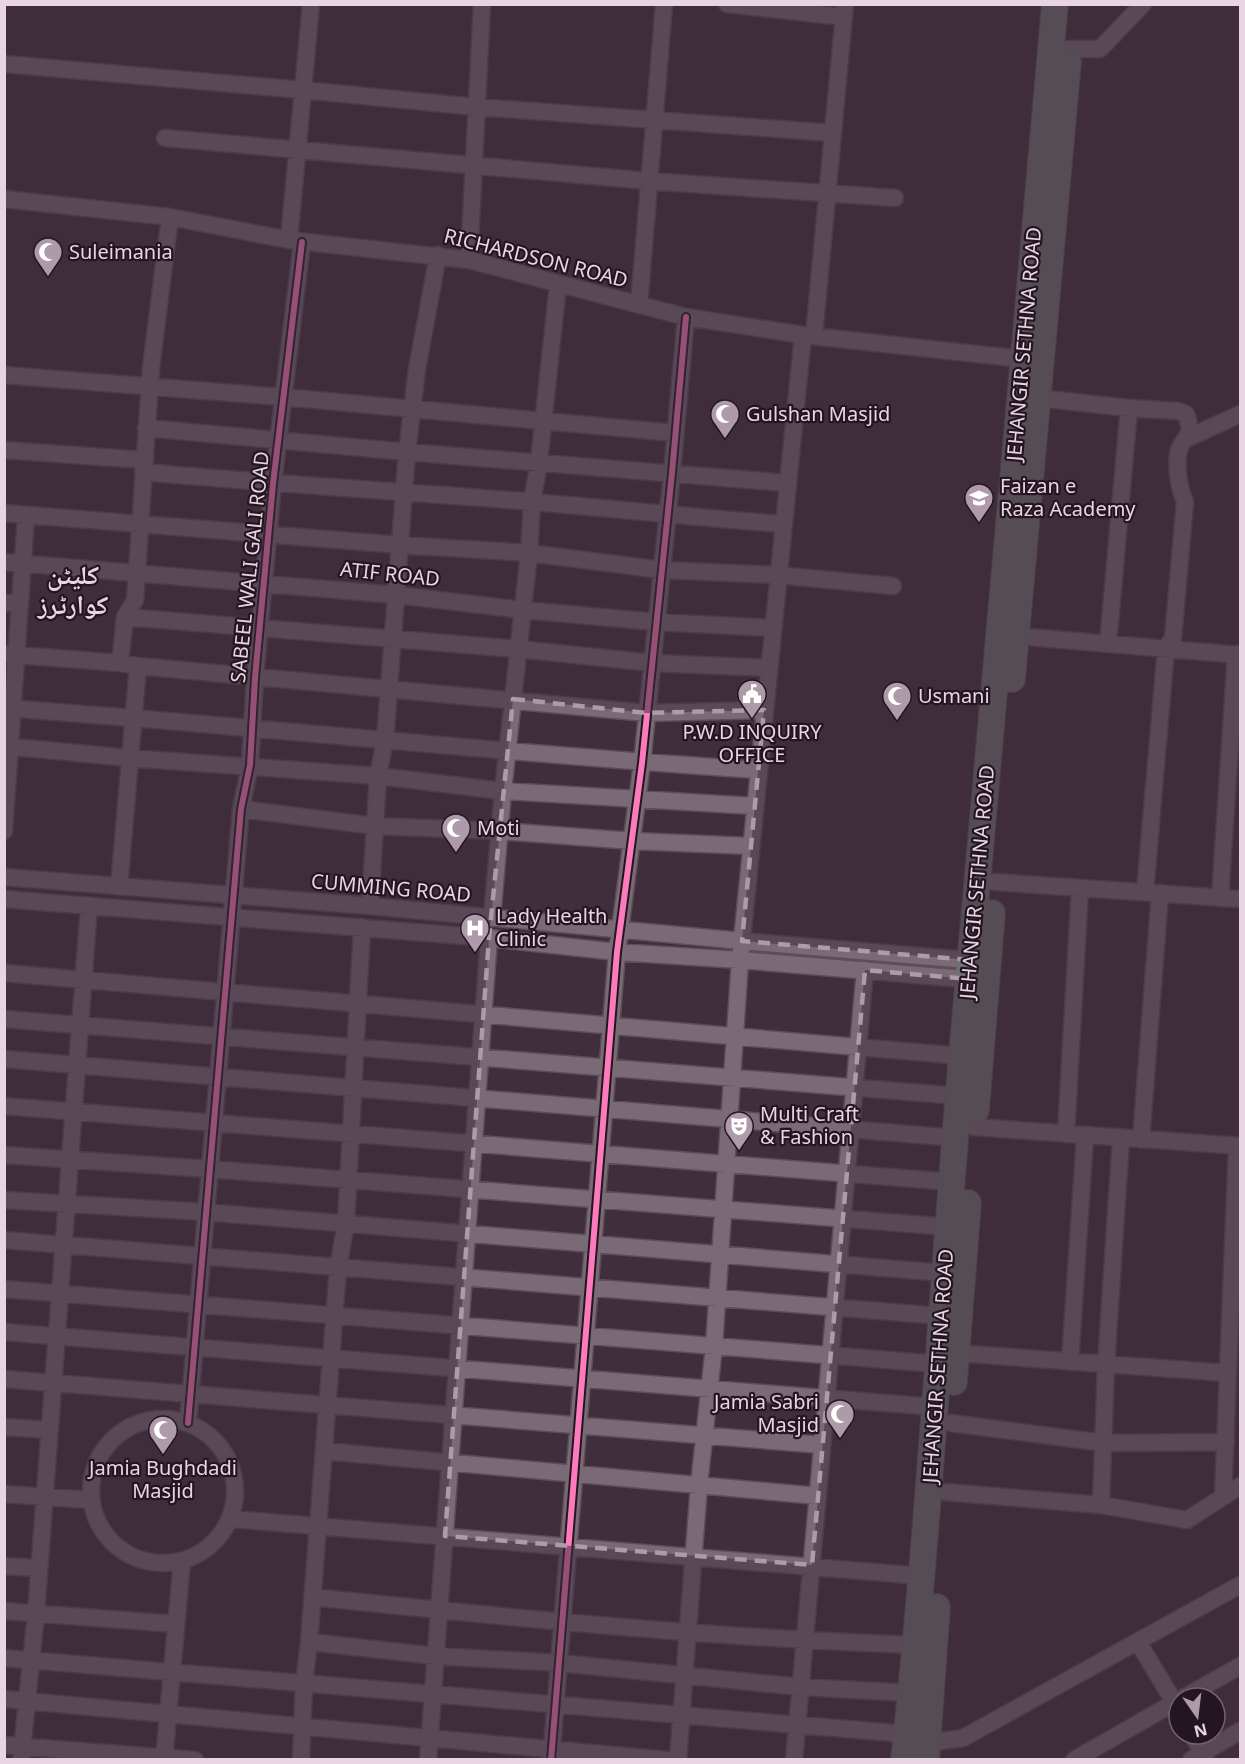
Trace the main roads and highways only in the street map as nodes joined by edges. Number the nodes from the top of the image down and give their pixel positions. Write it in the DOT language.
graph roads {
  1 [pos="1055,4"];
  2 [pos="1072,4"];
  3 [pos="979,970"];
  4 [pos="965,1133"];
  5 [pos="947,1358"];
  6 [pos="943,1415"];
  7 [pos="920,1746"];
  8 [pos="903,1760"];
  1 -- 3 [label="highway, JEHANGIR SETHNA ROAD"];
  2 -- 3 [label="highway, JEHANGIR SETHNA ROAD"];
  3 -- 4 [label="highway, JEHANGIR SETHNA ROAD"];
  3 -- 4 [label="highway, JEHANGIR SETHNA ROAD"];
  4 -- 5 [label="highway, JEHANGIR SETHNA ROAD"];
  4 -- 5 [label="highway, JEHANGIR SETHNA ROAD"];
  5 -- 6 [label="highway, JEHANGIR SETHNA ROAD"];
  6 -- 7 [label="highway, JEHANGIR SETHNA ROAD"];
  6 -- 7 [label="highway, JEHANGIR SETHNA ROAD"];
  7 -- 8 [label="highway, JEHANGIR SETHNA ROAD"];
}
